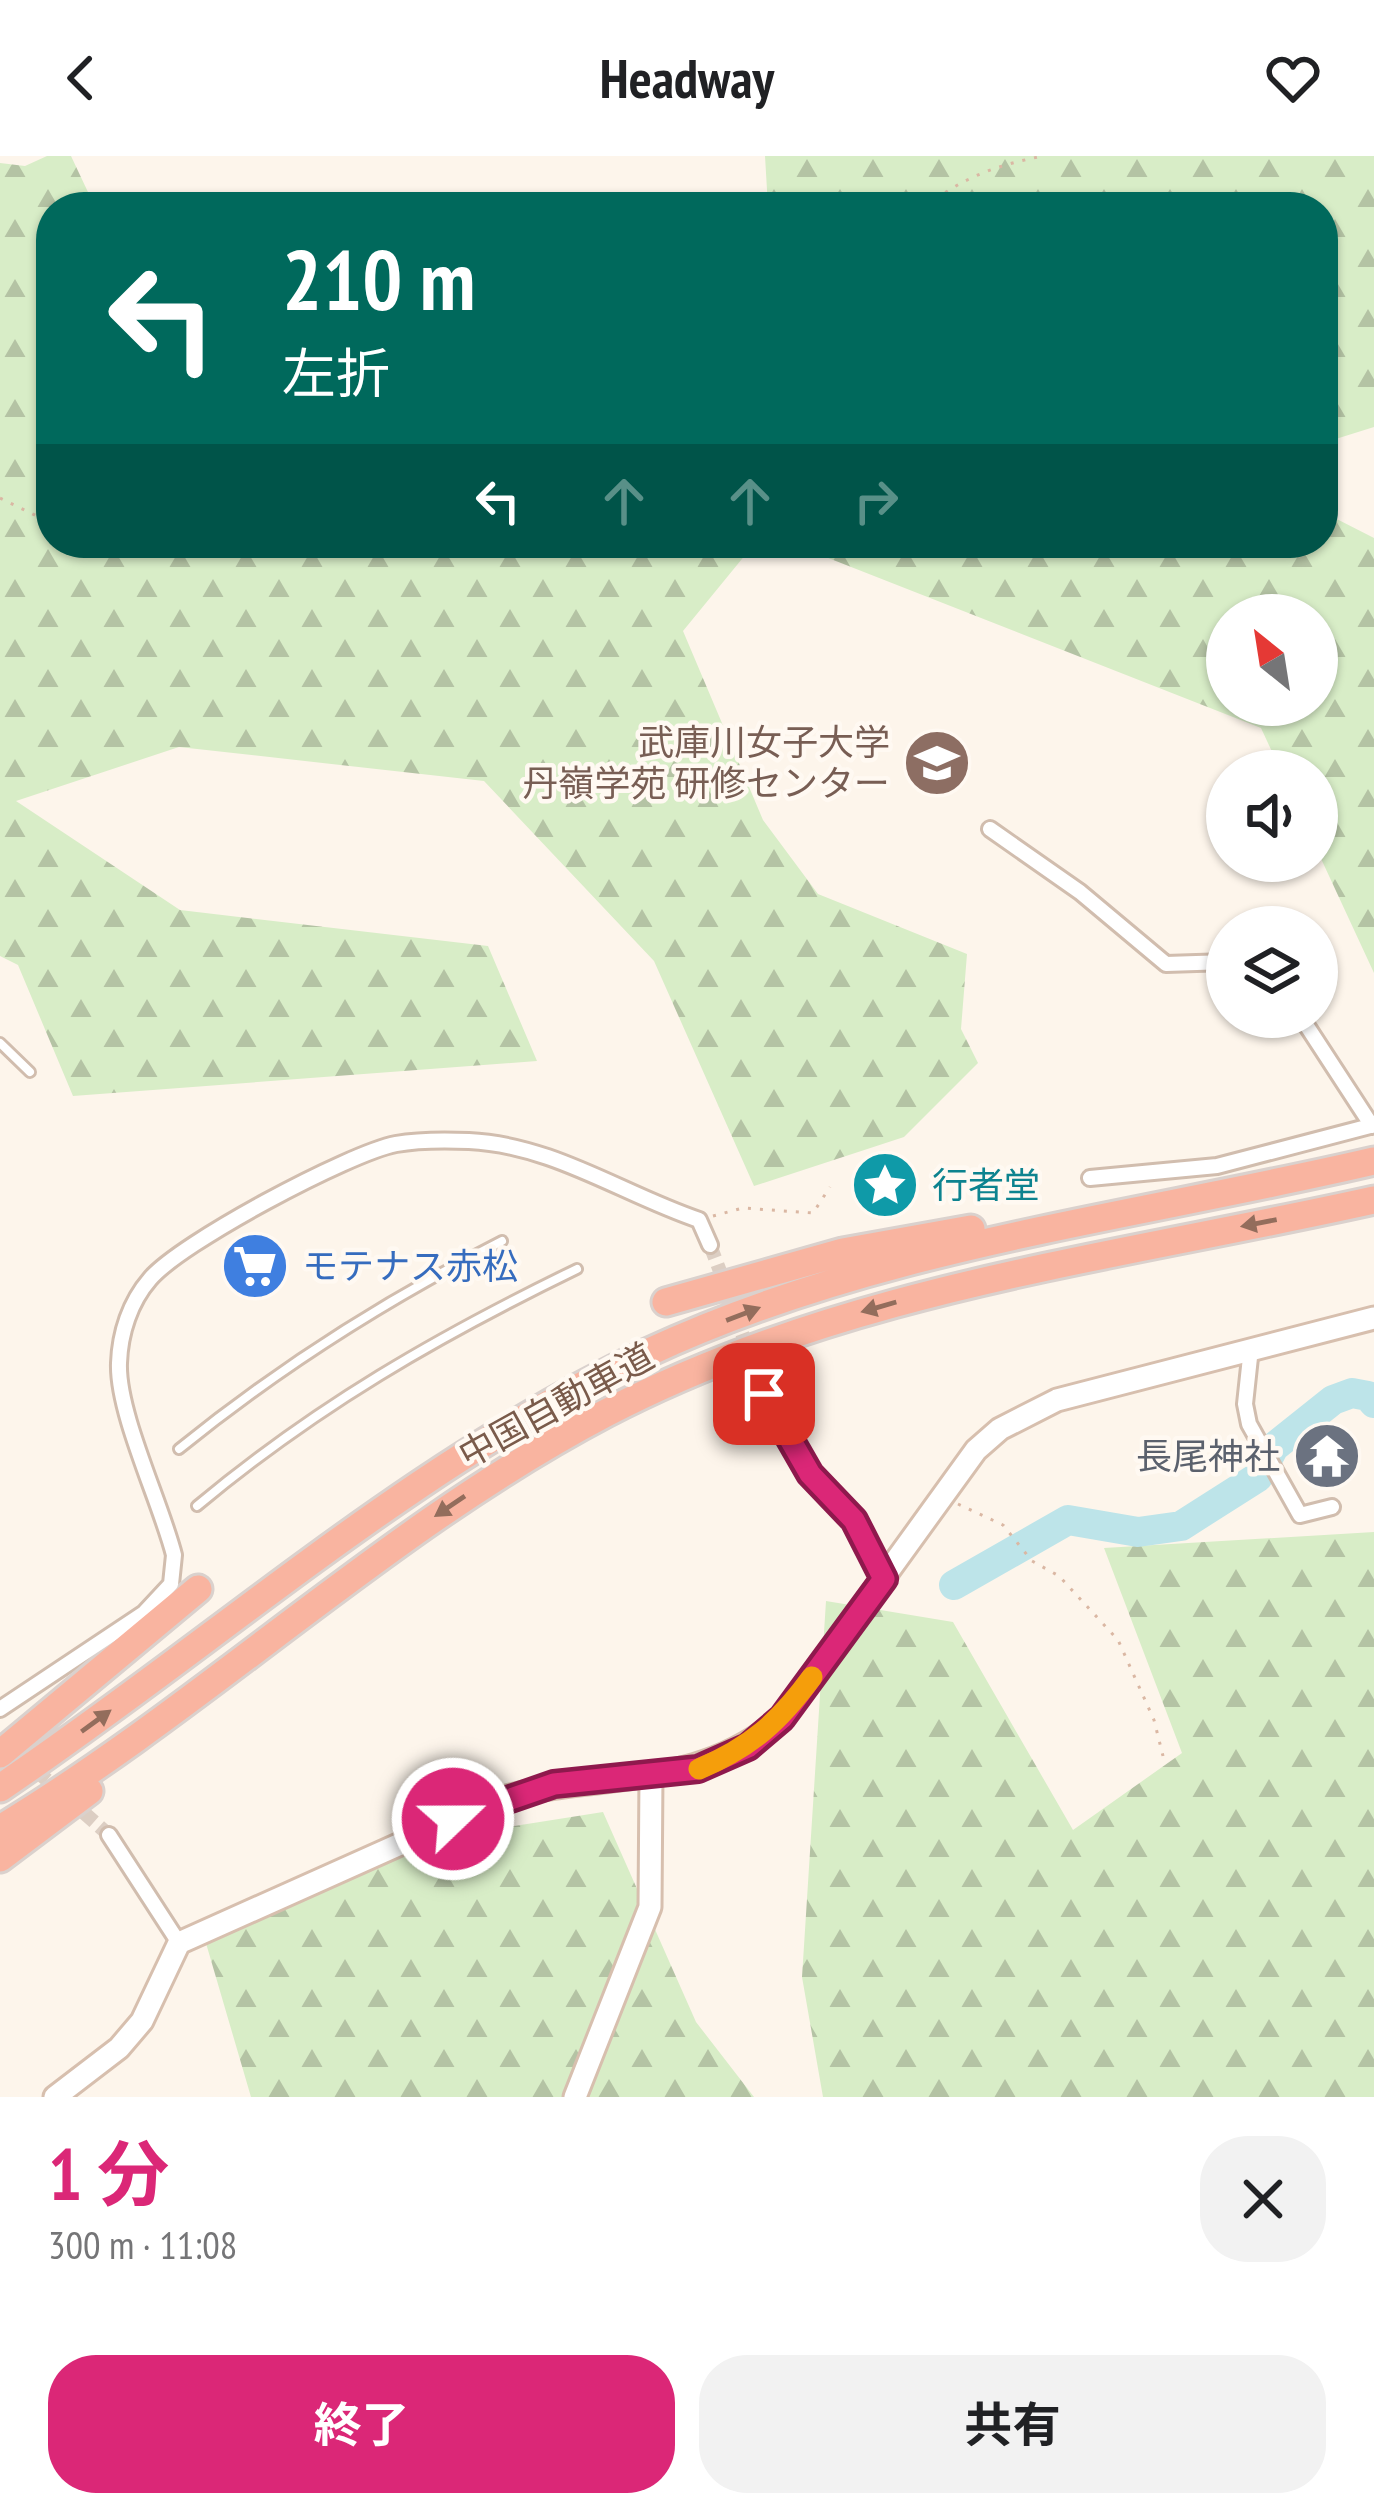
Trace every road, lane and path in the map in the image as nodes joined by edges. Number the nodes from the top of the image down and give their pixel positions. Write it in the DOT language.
graph roads {
  1 [pos="1043,156"];
  2 [pos="944,192"];
  3 [pos="0,498"];
  4 [pos="36,516"];
  5 [pos="989,829"];
  6 [pos="1206,963"];
  7 [pos="1315,1038"];
  8 [pos="0,1042"];
  9 [pos="31,1072"];
  10 [pos="1373,1125"];
  11 [pos="1374,1161"];
  12 [pos="1090,1178"];
  13 [pos="830,1187"];
  14 [pos="1374,1200"];
  15 [pos="1147,1208"];
  16 [pos="699,1220"];
  17 [pos="502,1241"];
  18 [pos="710,1245"];
  19 [pos="577,1269"];
  20 [pos="667,1302"];
  21 [pos="1374,1318"];
  22 [pos="1251,1348"];
  23 [pos="764,1394"];
  24 [pos="179,1448"];
  25 [pos="945,1494"];
  26 [pos="197,1506"];
  27 [pos="1332,1507"];
  28 [pos="884,1579"];
  29 [pos="198,1589"];
  30 [pos="285,1626"];
  31 [pos="0,1709"];
  32 [pos="0,1754"];
  33 [pos="1163,1756"];
  34 [pos="651,1774"];
  35 [pos="0,1788"];
  36 [pos="0,1829"];
  37 [pos="109,1835"];
  38 [pos="0,1858"];
  39 [pos="179,1943"];
  40 [pos="55,2097"];
  41 [pos="574,2097"];
  1 -- 2 [label="path"];
  3 -- 4 [label="path"];
  5 -- 6 [label="street"];
  7 -- 10 [label="street"];
  8 -- 9 [label="lane"];
  10 -- 12 [label="street"];
  11 -- 15 [label="highway, 中国自動車道"];
  13 -- 16 [label="path"];
  14 -- 30 [label="highway, 中国自動車道, one-way"];
  15 -- 20 [label="highway"];
  35 -- 15 [label="highway, 中国自動車道, one-way"];
  16 -- 18 [label="street"];
  16 -- 31 [label="street"];
  17 -- 24 [label="lane"];
  19 -- 26 [label="lane"];
  21 -- 22 [label="street"];
  22 -- 25 [label="street"];
  22 -- 27 [label="street"];
  23 -- 28 [label="street"];
  25 -- 28 [label="street"];
  25 -- 33 [label="path"];
  28 -- 34 [label="street"];
  29 -- 32 [label="highway"];
  30 -- 36 [label="highway, 中国自動車道"];
  30 -- 38 [label="highway"];
  34 -- 39 [label="street"];
  34 -- 41 [label="street"];
  37 -- 39 [label="street"];
  39 -- 40 [label="street"];
}
